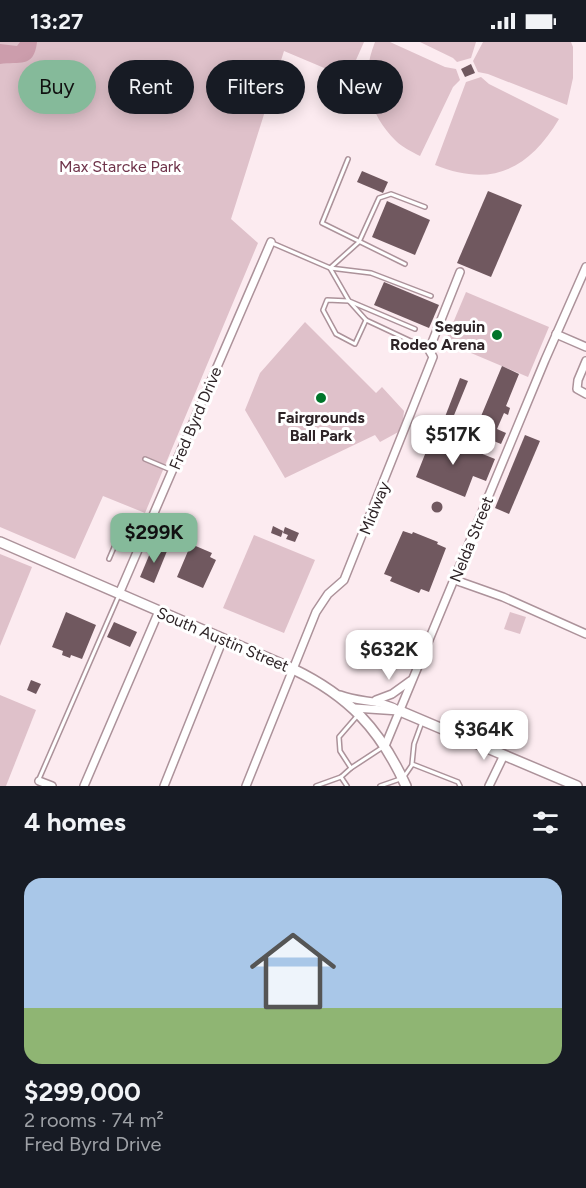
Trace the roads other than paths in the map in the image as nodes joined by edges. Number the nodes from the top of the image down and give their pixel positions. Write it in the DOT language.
graph roads {
  1 [pos="348,159"];
  2 [pos="425,207"];
  3 [pos="271,242"];
  4 [pos="359,242"];
  5 [pos="405,264"];
  6 [pos="586,267"];
  7 [pos="330,268"];
  8 [pos="460,272"];
  9 [pos="431,296"];
  10 [pos="349,301"];
  11 [pos="366,320"];
  12 [pos="415,329"];
  13 [pos="556,334"];
  14 [pos="415,343"];
  15 [pos="586,347"];
  16 [pos="586,361"];
  17 [pos="586,394"];
  18 [pos="145,459"];
  19 [pos="172,471"];
  20 [pos="142,541"];
  21 [pos="0,542"];
  22 [pos="109,559"];
  23 [pos="455,580"];
  24 [pos="119,594"];
  25 [pos="159,611"];
  26 [pos="586,634"];
  27 [pos="223,639"];
  28 [pos="293,669"];
  29 [pos="412,679"];
  30 [pos="339,695"];
  31 [pos="375,701"];
  32 [pos="356,711"];
  33 [pos="400,711"];
  34 [pos="422,720"];
  35 [pos="385,746"];
  36 [pos="504,755"];
  37 [pos="412,764"];
  38 [pos="351,768"];
  39 [pos="341,777"];
  40 [pos="39,781"];
  41 [pos="405,782"];
  42 [pos="52,786"];
  43 [pos="84,786"];
  44 [pos="164,786"];
  45 [pos="246,786"];
  46 [pos="316,786"];
  47 [pos="347,786"];
  48 [pos="380,786"];
  49 [pos="460,786"];
  50 [pos="489,786"];
  51 [pos="577,786"];
  1 -- 4 [label="lane"];
  2 -- 4 [label="lane"];
  3 -- 7 [label="lane"];
  3 -- 19 [label="street, Fred Byrd Drive"];
  4 -- 5 [label="lane"];
  4 -- 7 [label="lane"];
  6 -- 13 [label="street, Nelda Street"];
  7 -- 9 [label="lane"];
  7 -- 10 [label="lane"];
  8 -- 28 [label="street, Midway"];
  10 -- 11 [label="lane"];
  10 -- 11 [label="lane"];
  10 -- 12 [label="lane"];
  11 -- 14 [label="lane"];
  13 -- 15 [label="street"];
  13 -- 23 [label="street, Nelda Street"];
  16 -- 17 [label="street"];
  18 -- 19 [label="lane"];
  19 -- 20 [label="street, Fred Byrd Drive"];
  20 -- 22 [label="lane"];
  20 -- 24 [label="street, Fred Byrd Drive"];
  21 -- 24 [label="main road, South Austin Street"];
  23 -- 26 [label="street"];
  23 -- 29 [label="street, Nelda Street"];
  24 -- 25 [label="main road, South Austin Street"];
  24 -- 40 [label="lane"];
  25 -- 27 [label="main road, South Austin Street"];
  25 -- 43 [label="street"];
  27 -- 28 [label="main road, South Austin Street"];
  27 -- 44 [label="street"];
  28 -- 30 [label="main road, South Austin Street"];
  28 -- 45 [label="street"];
  29 -- 31 [label="street"];
  29 -- 33 [label="street, Nelda Street"];
  30 -- 31 [label="street"];
  30 -- 32 [label="main road, South Austin Street"];
  31 -- 33 [label="street"];
  32 -- 33 [label="street"];
  32 -- 35 [label="main road, South Austin Street"];
  32 -- 38 [label="lane"];
  33 -- 34 [label="main road"];
  33 -- 35 [label="street, Nelda Street"];
  34 -- 36 [label="main road"];
  34 -- 37 [label="lane"];
  35 -- 38 [label="lane"];
  35 -- 41 [label="main road, South Austin Street"];
  36 -- 50 [label="street"];
  36 -- 51 [label="main road"];
  37 -- 41 [label="lane"];
  37 -- 49 [label="lane"];
  38 -- 39 [label="lane"];
  39 -- 46 [label="lane"];
  39 -- 47 [label="lane"];
  40 -- 42 [label="street"];
  41 -- 48 [label="lane"];
}
